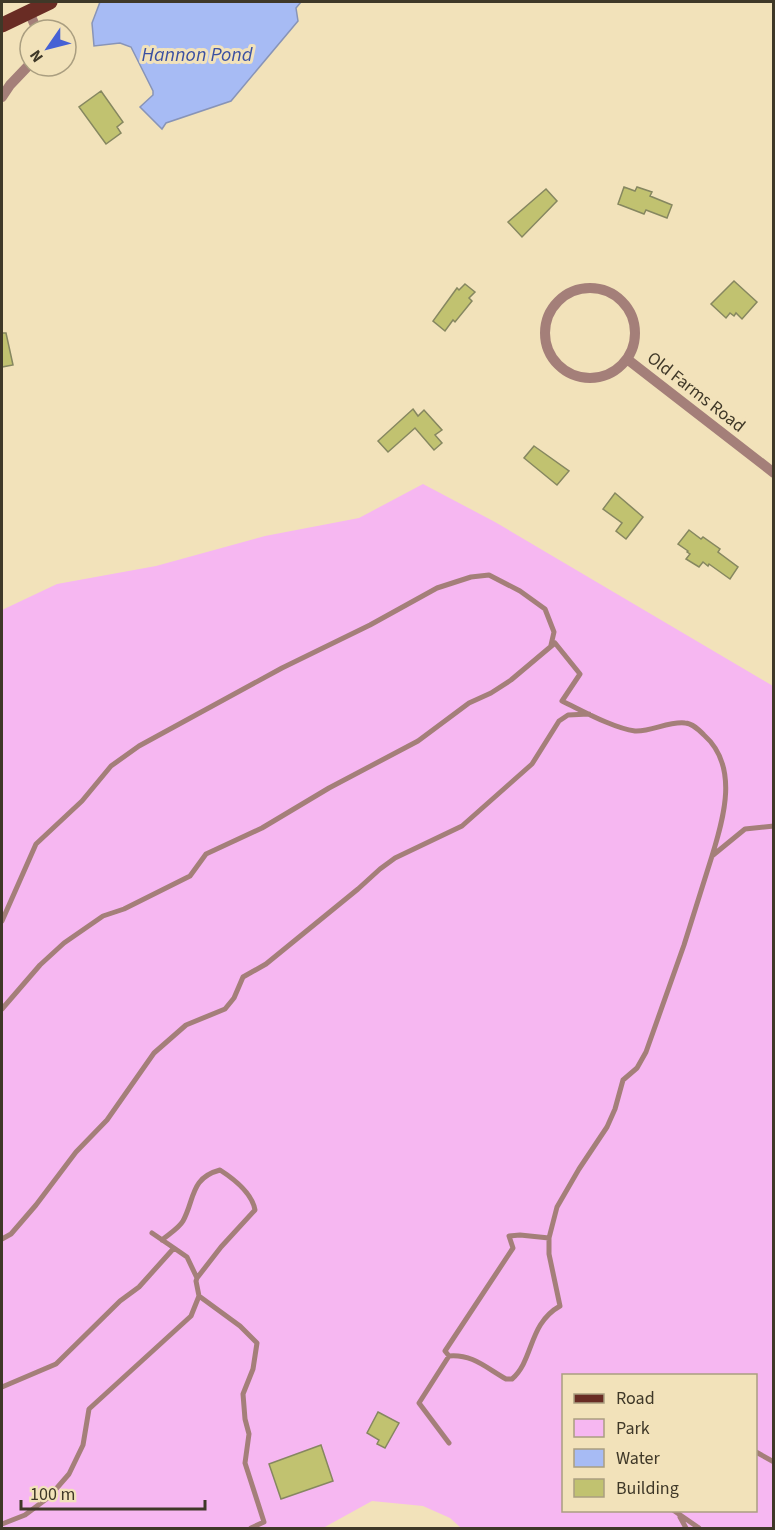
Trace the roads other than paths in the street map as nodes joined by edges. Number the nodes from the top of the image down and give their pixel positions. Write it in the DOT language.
graph roads {
  1 [pos="50,2"];
  2 [pos="29,12"];
  3 [pos="32,18"];
  4 [pos="2,25"];
  5 [pos="18,77"];
  6 [pos="2,97"];
  7 [pos="627,358"];
  8 [pos="774,473"];
  9 [pos="551,645"];
  10 [pos="590,714"];
  11 [pos="774,826"];
  12 [pos="712,856"];
  13 [pos="2,921"];
  14 [pos="2,1009"];
  15 [pos="152,1233"];
  16 [pos="549,1238"];
  17 [pos="2,1239"];
  18 [pos="162,1240"];
  19 [pos="174,1248"];
  20 [pos="197,1278"];
  21 [pos="199,1296"];
  22 [pos="448,1356"];
  23 [pos="2,1387"];
  24 [pos="449,1443"];
  25 [pos="757,1453"];
  26 [pos="774,1462"];
  27 [pos="675,1512"];
  28 [pos="680,1517"];
  29 [pos="2,1524"];
  30 [pos="251,1528"];
  31 [pos="686,1528"];
  32 [pos="699,1528"];
  1 -- 2 [label="main road"];
  2 -- 3 [label="street"];
  2 -- 4 [label="main road"];
  5 -- 6 [label="street"];
  7 -- 7 [label="street, Old Farms Road"];
  7 -- 8 [label="street, Old Farms Road"];
  9 -- 10 [label="lane"];
  9 -- 13 [label="lane"];
  9 -- 14 [label="lane"];
  10 -- 12 [label="lane"];
  10 -- 17 [label="lane"];
  11 -- 12 [label="lane"];
  12 -- 16 [label="lane"];
  15 -- 18 [label="lane"];
  16 -- 22 [label="lane"];
  16 -- 22 [label="lane"];
  18 -- 19 [label="lane"];
  18 -- 20 [label="lane"];
  19 -- 20 [label="lane"];
  19 -- 23 [label="lane"];
  20 -- 21 [label="lane"];
  21 -- 29 [label="lane"];
  21 -- 30 [label="lane"];
  22 -- 24 [label="lane"];
  25 -- 26 [label="lane"];
  27 -- 28 [label="lane"];
  28 -- 31 [label="lane"];
  28 -- 32 [label="lane"];
}
